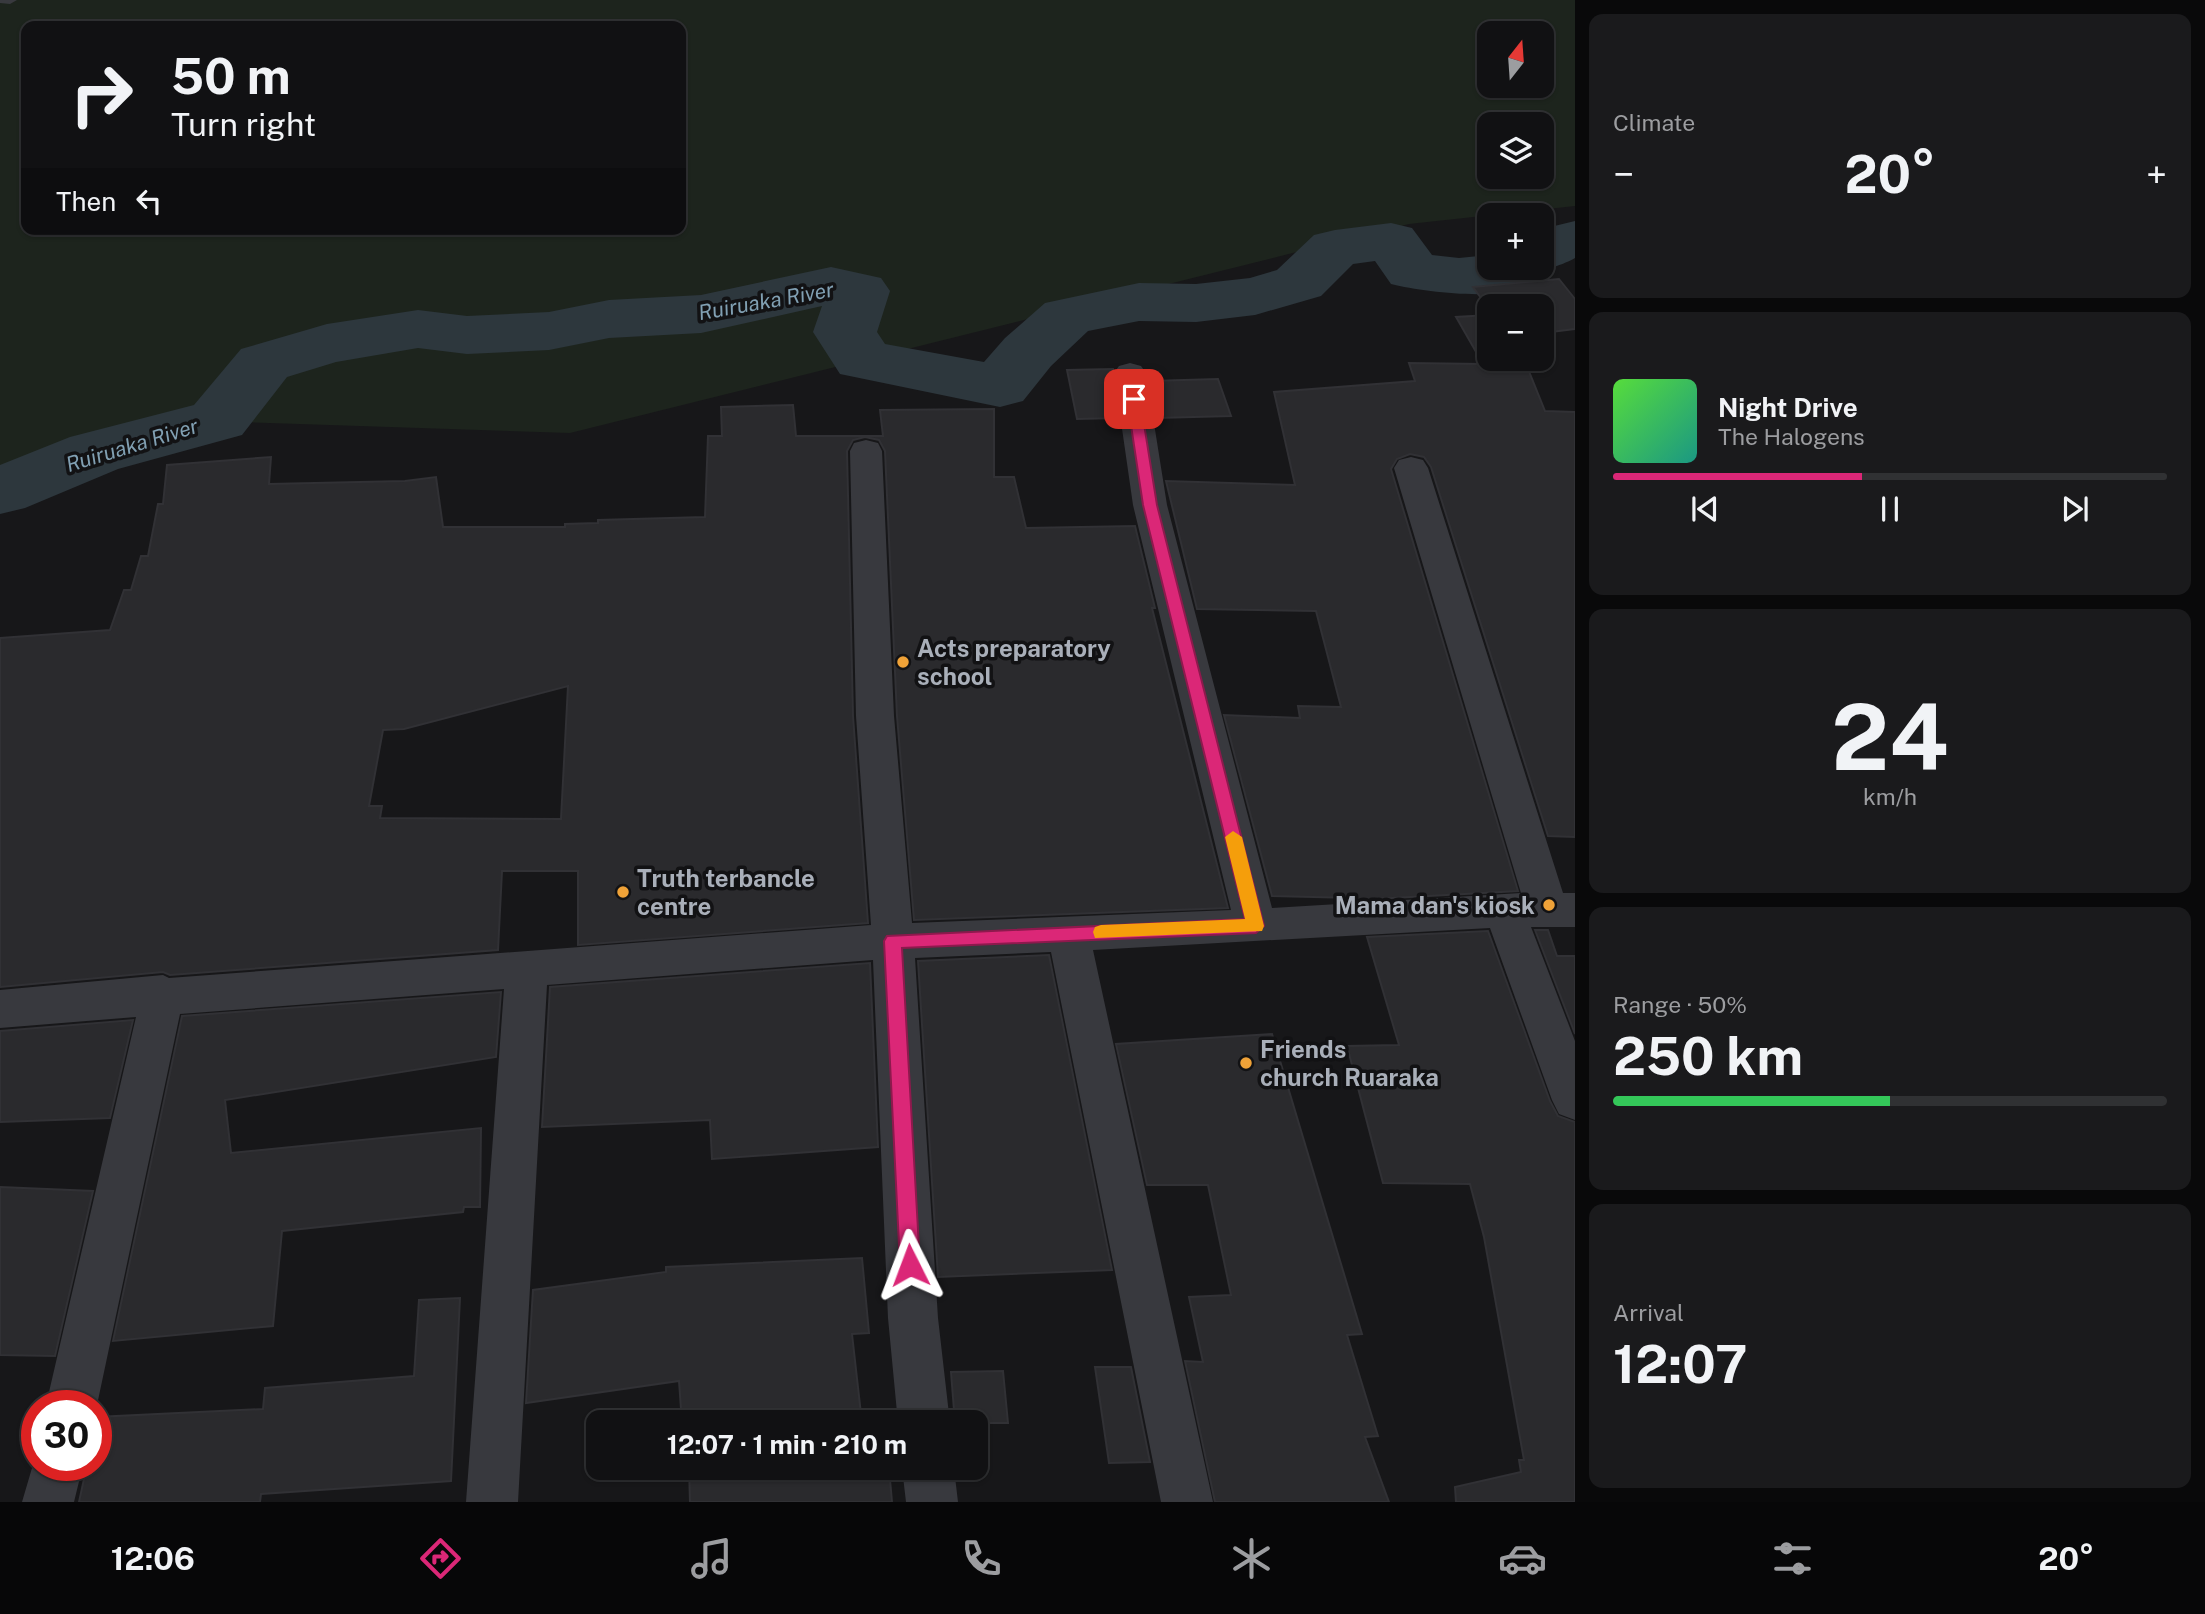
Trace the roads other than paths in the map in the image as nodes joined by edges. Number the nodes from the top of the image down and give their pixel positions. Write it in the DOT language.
graph roads {
  1 [pos="1130,373"];
  2 [pos="866,451"];
  3 [pos="1412,468"];
  4 [pos="1504,910"];
  5 [pos="1561,911"];
  6 [pos="1256,926"];
  7 [pos="1068,934"];
  8 [pos="893,941"];
  9 [pos="527,968"];
  10 [pos="163,994"];
  11 [pos="0,1009"];
  12 [pos="1575,1100"];
  13 [pos="74,1390"];
  14 [pos="922,1410"];
  15 [pos="929,1480"];
  16 [pos="53,1481"];
  17 [pos="48,1502"];
  18 [pos="492,1502"];
  19 [pos="932,1502"];
  20 [pos="1186,1502"];
  1 -- 6 [label="street"];
  2 -- 8 [label="street"];
  3 -- 5 [label="street"];
  4 -- 5 [label="street"];
  4 -- 6 [label="street"];
  4 -- 12 [label="street"];
  6 -- 7 [label="street"];
  7 -- 8 [label="street"];
  7 -- 20 [label="street"];
  8 -- 9 [label="street"];
  8 -- 14 [label="street"];
  9 -- 10 [label="street"];
  9 -- 18 [label="street"];
  10 -- 11 [label="street"];
  10 -- 13 [label="street"];
  15 -- 19 [label="street"];
  16 -- 17 [label="street"];
}
